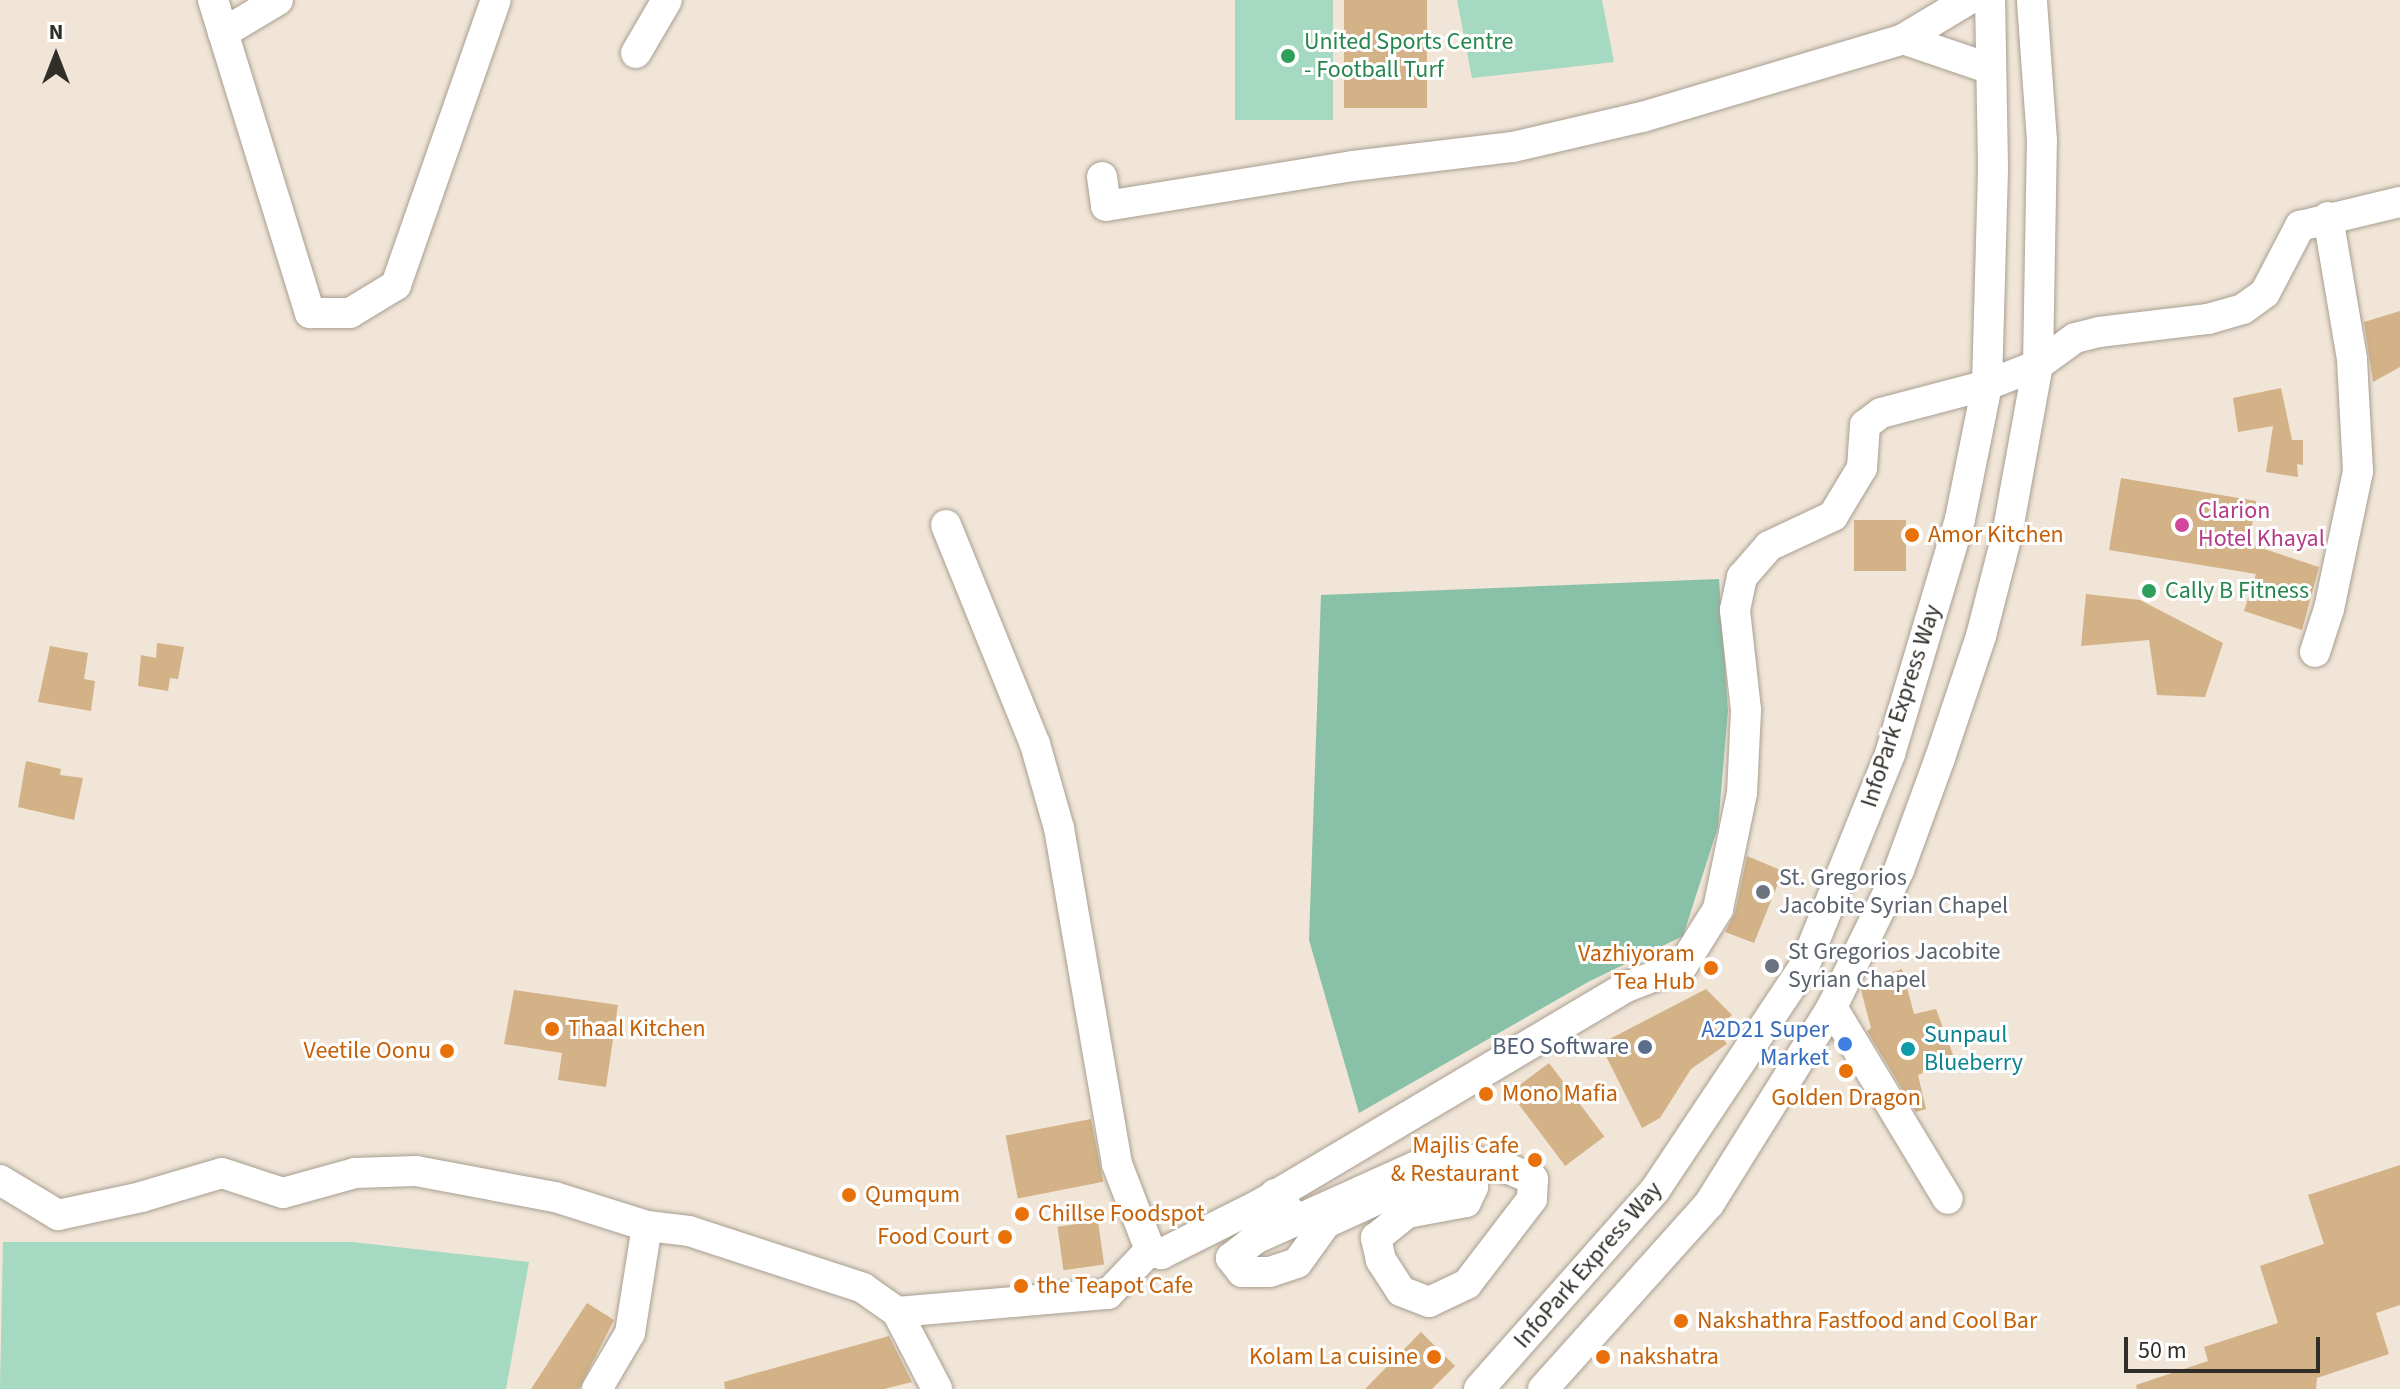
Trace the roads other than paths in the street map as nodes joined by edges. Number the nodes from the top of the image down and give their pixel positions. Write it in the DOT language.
graph roads {
  1 [pos="213,0"];
  2 [pos="278,0"];
  3 [pos="496,0"];
  4 [pos="667,0"];
  5 [pos="1968,0"];
  6 [pos="1990,0"];
  7 [pos="2032,0"];
  8 [pos="223,33"];
  9 [pos="1903,39"];
  10 [pos="636,53"];
  11 [pos="1991,69"];
  12 [pos="1102,177"];
  13 [pos="2400,202"];
  14 [pos="2328,217"];
  15 [pos="2038,365"];
  16 [pos="1987,385"];
  17 [pos="946,525"];
  18 [pos="2315,652"];
  19 [pos="1832,1007"];
  20 [pos="0,1180"];
  21 [pos="1275,1194"];
  22 [pos="1948,1199"];
  23 [pos="1297,1220"];
  24 [pos="647,1226"];
  25 [pos="1150,1250"];
  26 [pos="897,1312"];
  27 [pos="597,1389"];
  28 [pos="937,1389"];
  29 [pos="1479,1389"];
  30 [pos="1543,1389"];
  1 -- 8 [label="street"];
  2 -- 8 [label="street"];
  3 -- 8 [label="street"];
  4 -- 10 [label="street"];
  5 -- 9 [label="street"];
  6 -- 11 [label="street, InfoPark Express Way"];
  7 -- 15 [label="street, InfoPark Express Way"];
  9 -- 11 [label="street"];
  9 -- 12 [label="street"];
  11 -- 16 [label="street, InfoPark Express Way"];
  13 -- 14 [label="street"];
  14 -- 15 [label="street"];
  14 -- 18 [label="street"];
  15 -- 16 [label="street"];
  15 -- 19 [label="street, InfoPark Express Way"];
  16 -- 21 [label="street"];
  16 -- 29 [label="street, InfoPark Express Way"];
  17 -- 25 [label="street"];
  19 -- 22 [label="street"];
  19 -- 30 [label="street, InfoPark Express Way"];
  20 -- 24 [label="street"];
  21 -- 23 [label="street"];
  21 -- 25 [label="street"];
  23 -- 23 [label="street"];
  24 -- 26 [label="street"];
  24 -- 27 [label="street"];
  25 -- 26 [label="street"];
  26 -- 28 [label="street"];
}
